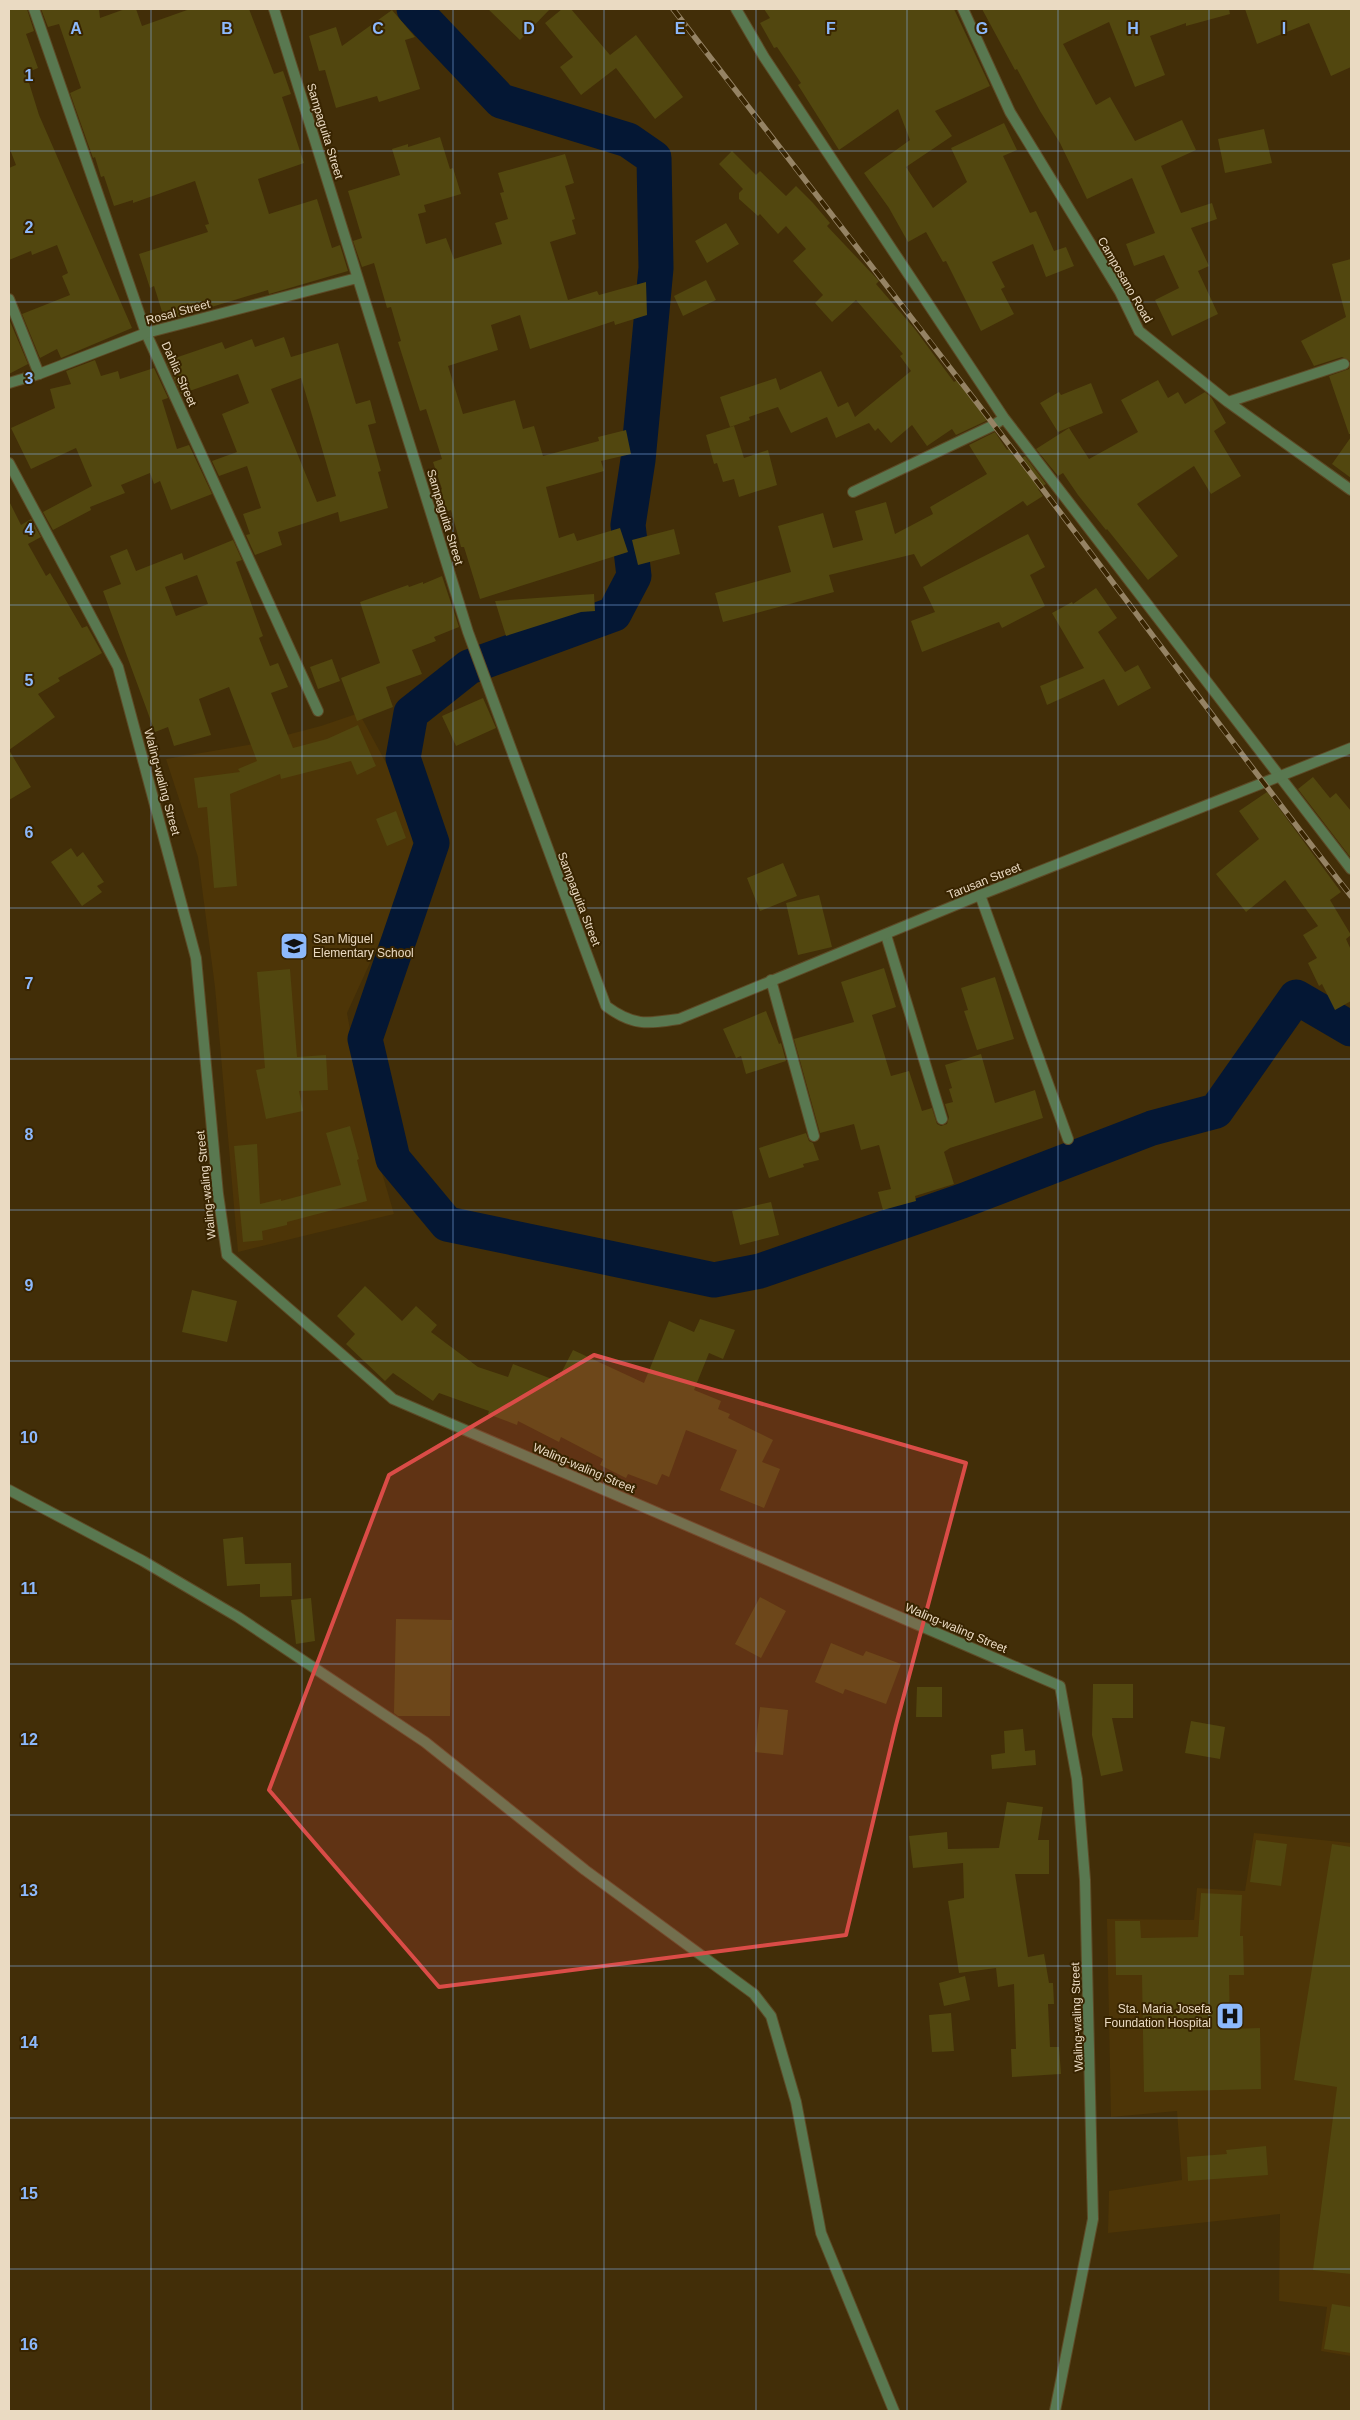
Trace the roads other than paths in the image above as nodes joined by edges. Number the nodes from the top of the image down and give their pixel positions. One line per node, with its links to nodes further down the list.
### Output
1 (34, 9): 7 (street, Dahlia Street)
2 (274, 9): 5 (street, Sampaguita Street)
3 (736, 9): 12 (street)
4 (963, 9): 11 (street, Camposano Road)
5 (357, 278): 7 (street, Rosal Street); 23 (street, Sampaguita Street)
6 (9, 299): 9 (street)
7 (146, 333): 9 (street, Rosal Street); 16 (street, Dahlia Street)
8 (1344, 364): 11 (street)
9 (39, 374): 10 (street, Rosal Street)
10 (9, 383)
11 (1228, 402): 14 (street, Camposano Road)
12 (1004, 418): 15 (street); 18 (street)
13 (9, 463): 29 (street, Waling-waling Street)
14 (1351, 490)
15 (853, 492)
16 (318, 711)
17 (1351, 748): 18 (street, Tarusan Street)
18 (1279, 778): 19 (street); 20 (street, Tarusan Street)
19 (1351, 869)
20 (980, 895): 21 (street, Tarusan Street); 26 (street)
21 (886, 935): 22 (street, Tarusan Street); 24 (street)
22 (771, 980): 23 (street, Tarusan Street); 25 (street)
23 (623, 1019)
24 (942, 1119)
25 (814, 1136)
26 (1068, 1139)
27 (9, 1490): 28 (street)
28 (894, 2411)
29 (1055, 2411)

